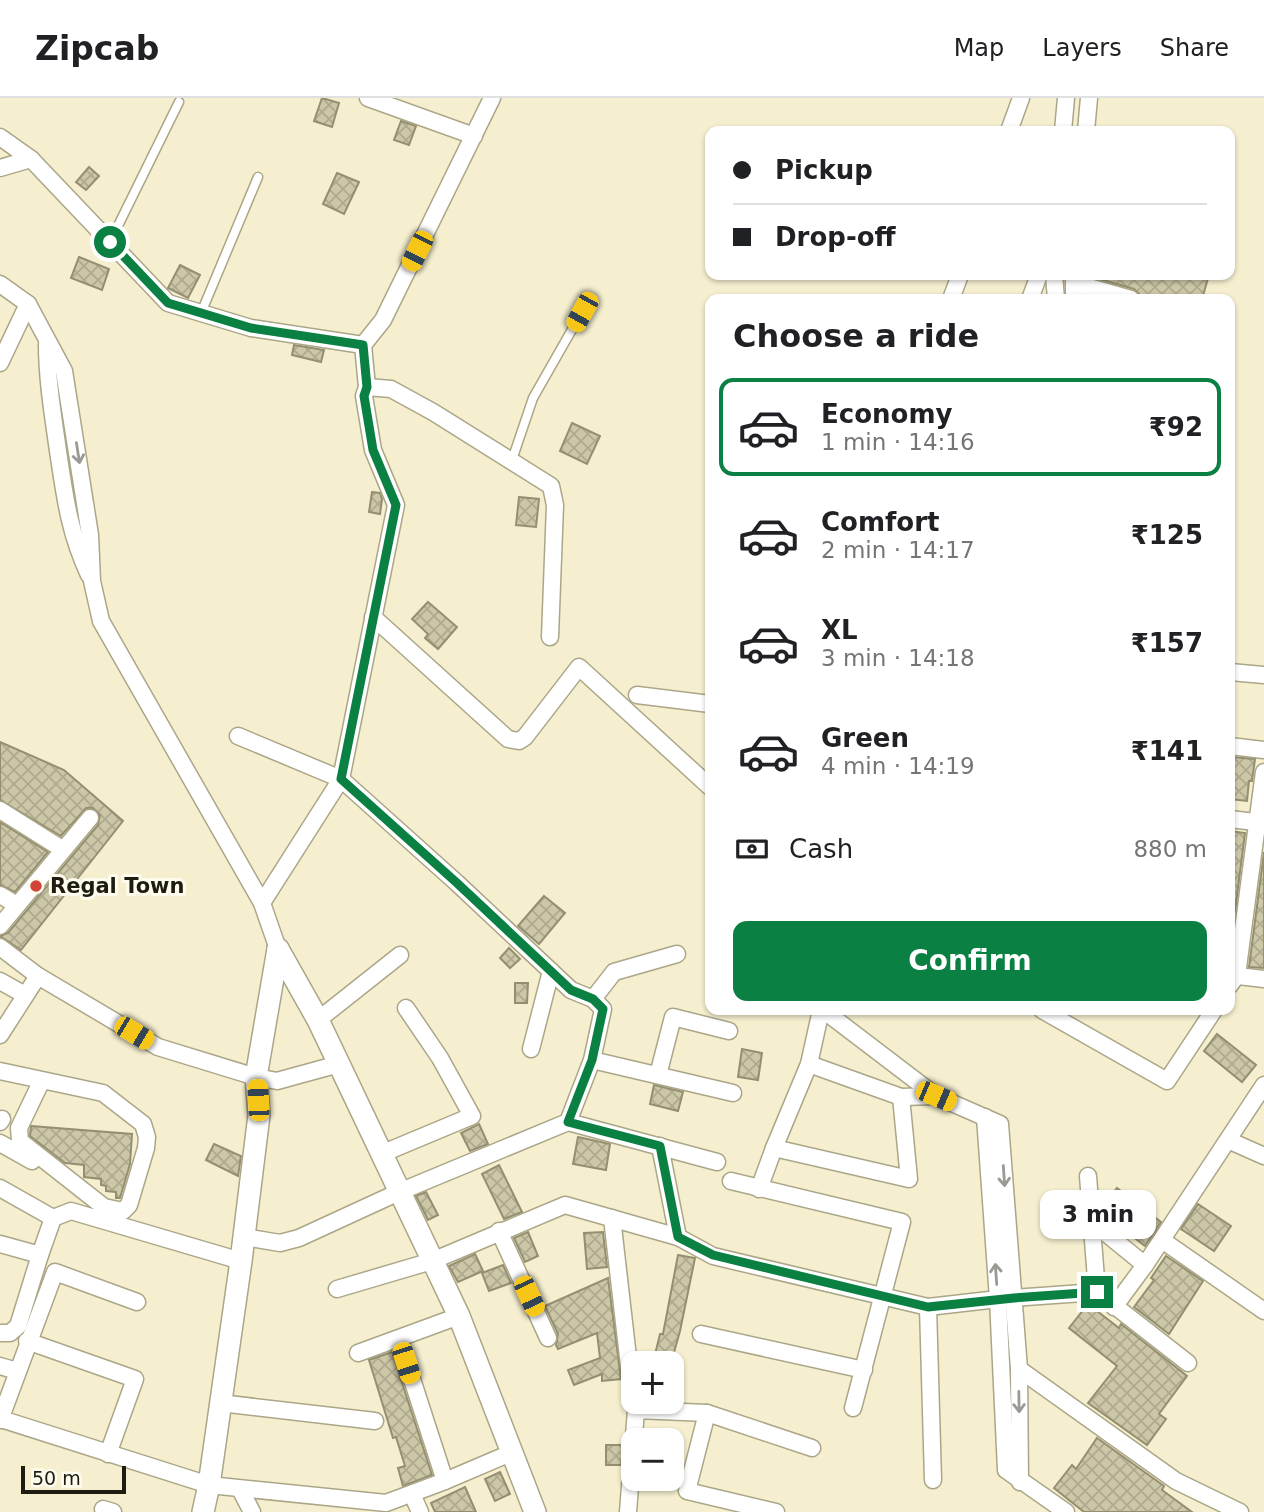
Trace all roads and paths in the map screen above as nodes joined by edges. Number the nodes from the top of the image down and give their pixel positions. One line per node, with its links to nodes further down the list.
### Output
1 (368, 98): 10 (street)
2 (492, 98): 10 (street)
3 (1021, 98): 7 (street)
4 (1066, 98): 8 (street)
5 (1089, 98): 9 (street)
6 (178, 102): 15 (lane)
7 (1011, 126)
8 (1063, 126)
9 (1086, 126)
10 (474, 136): 23 (street)
11 (0, 137): 12 (street)
12 (31, 159): 13 (street); 15 (street)
13 (0, 168)
14 (258, 177): 21 (lane)
15 (110, 242): 21 (street)
16 (0, 284): 19 (street)
17 (1074, 286): 18 (street)
18 (1109, 294)
19 (28, 304): 22 (street); 24 (street)
20 (582, 312): 28 (lane)
21 (201, 313): 23 (street)
22 (47, 342): 26 (street); 27 (street)
23 (363, 345): 25 (street)
24 (2, 353)
25 (367, 387): 28 (street); 30 (street)
26 (74, 427): 27 (street); 29 (street, one-way to 29)
27 (55, 430): 29 (street)
28 (512, 460): 31 (street)
29 (92, 581): 48 (street)
30 (373, 617): 40 (street); 41 (street)
31 (550, 637)
32 (1235, 673): 33 (street)
33 (1264, 676)
34 (637, 695): 35 (street)
35 (705, 703)
36 (238, 736): 40 (street)
37 (1235, 747): 38 (street)
38 (1264, 750)
39 (1264, 772): 45 (street)
40 (341, 779): 48 (street); 56 (street)
41 (705, 782)
42 (0, 810): 46 (street)
43 (90, 818): 46 (street)
44 (1235, 820): 45 (street)
45 (1261, 823): 55 (street)
46 (62, 849): 49 (street)
47 (0, 895): 49 (street)
48 (262, 903): 52 (street)
49 (17, 905): 50 (street)
50 (0, 926)
51 (0, 947): 57 (street)
52 (278, 949): 68 (street); 77 (street)
53 (677, 954): 62 (street)
54 (400, 955): 68 (street)
55 (1235, 962)
56 (551, 971): 62 (street); 71 (street)
57 (38, 976): 61 (street); 77 (street)
58 (1235, 978): 59 (street)
59 (1264, 979)
60 (0, 981): 61 (street)
61 (24, 995): 70 (street)
62 (593, 999): 72 (street)
63 (406, 1008): 88 (street)
64 (821, 1015): 74 (street)
65 (829, 1015): 81 (street)
66 (1051, 1015): 67 (street)
67 (1211, 1015)
68 (318, 1020): 73 (street)
69 (729, 1031): 76 (street)
70 (0, 1035)
71 (531, 1049)
72 (592, 1060): 76 (street); 83 (street)
73 (339, 1064): 77 (street); 88 (street)
74 (809, 1064): 82 (street); 87 (street)
75 (0, 1071): 78 (street)
76 (658, 1075): 80 (street)
77 (256, 1077): 101 (street)
78 (42, 1080): 78 (street)
79 (1264, 1085): 84 (street)
80 (733, 1093)
81 (936, 1096): 82 (street); 112 (street)
82 (901, 1097): 87 (street)
83 (568, 1122): 86 (street); 95 (street)
84 (1228, 1140): 89 (street); 103 (street)
85 (0, 1143): 96 (street)
86 (660, 1146): 90 (street); 102 (street)
87 (774, 1148): 93 (street)
88 (381, 1154): 95 (street)
89 (1264, 1156)
90 (717, 1162)
91 (1088, 1176): 99 (street)
92 (731, 1181): 93 (street)
93 (759, 1189): 111 (street)
94 (4, 1191): 97 (street)
95 (399, 1192): 101 (street); 107 (street)
96 (71, 1211): 97 (street); 106 (street)
97 (53, 1217): 105 (street)
98 (612, 1218): 100 (street); 102 (street); 123 (street)
99 (1091, 1221): 108 (street); 110 (street)
100 (499, 1231): 107 (street); 120 (street)
101 (244, 1237): 106 (street)
102 (678, 1237): 111 (street)
103 (1162, 1240): 108 (street); 116 (street)
104 (0, 1244): 105 (street)
105 (40, 1255): 118 (street)
106 (241, 1261): 130 (street)
107 (432, 1261): 109 (street); 117 (street)
108 (1145, 1265): 115 (street)
109 (337, 1289)
110 (1097, 1292): 112 (street); 115 (street)
111 (881, 1295): 114 (street); 128 (street)
112 (1006, 1298): 114 (street); 127 (street); 140 (street)
113 (137, 1302): 122 (street)
114 (928, 1307): 138 (street)
115 (1114, 1307): 125 (street)
116 (1264, 1311)
117 (459, 1316): 121 (street); 136 (street)
118 (0, 1333)
119 (701, 1334): 128 (street)
120 (548, 1338)
121 (398, 1339): 124 (street); 139 (street)
122 (27, 1341): 129 (street); 137 (street)
123 (627, 1351)
124 (358, 1353)
125 (1188, 1363)
126 (0, 1366): 129 (street)
127 (1019, 1369): 140 (street, one-way to 140); 152 (street)
128 (864, 1370): 131 (street)
129 (18, 1371): 133 (street)
130 (220, 1403): 134 (street); 141 (street)
131 (853, 1408)
132 (707, 1413): 135 (street); 149 (street); 150 (street)
133 (0, 1420): 137 (street)
134 (375, 1421)
135 (812, 1448)
136 (513, 1452): 139 (street); 148 (street)
137 (108, 1454): 141 (street)
138 (933, 1480)
139 (446, 1481): 143 (street)
140 (1020, 1482): 151 (street)
141 (209, 1485): 142 (street); 145 (street)
142 (240, 1489): 144 (street); 146 (street)
143 (412, 1494): 144 (street); 147 (street)
144 (374, 1507)
145 (203, 1512)
146 (252, 1512)
147 (420, 1512)
148 (535, 1512)
149 (628, 1512)
150 (776, 1512)
151 (1066, 1512)
152 (1240, 1512)

